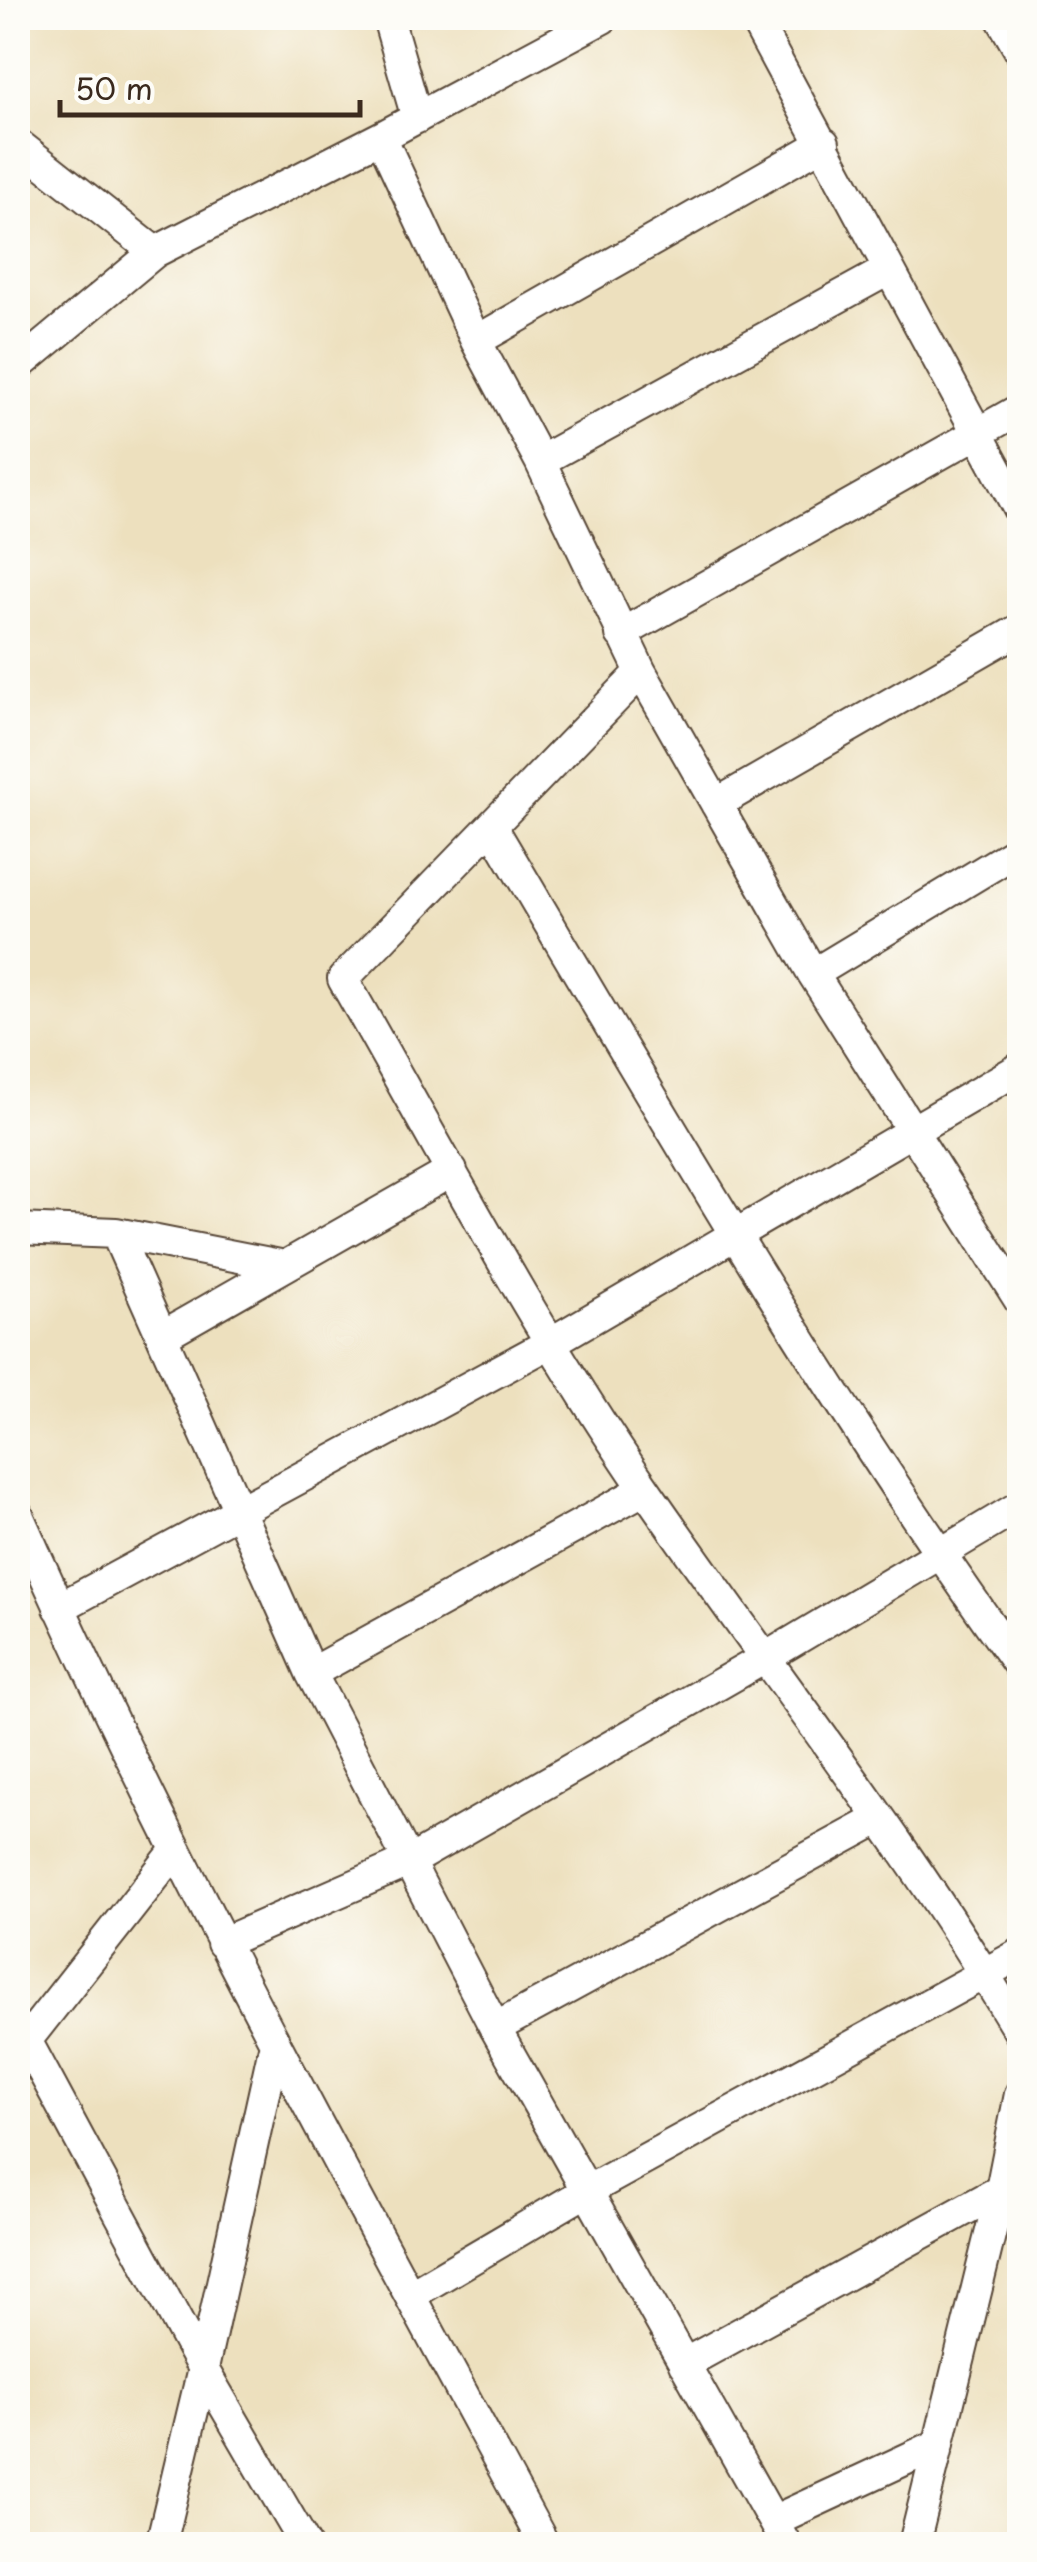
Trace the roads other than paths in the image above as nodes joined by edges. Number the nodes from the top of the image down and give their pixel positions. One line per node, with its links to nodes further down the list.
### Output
1 (388, 18): 4 (street)
2 (603, 18): 4 (street)
3 (754, 18): 6 (street)
4 (417, 118): 5 (street)
5 (382, 137): 8 (street); 10 (street)
6 (824, 143): 9 (street); 10 (street)
7 (18, 144): 8 (street)
8 (155, 252): 11 (street)
9 (888, 270): 13 (street); 14 (street)
10 (476, 341): 14 (street)
11 (18, 366)
12 (1020, 408): 13 (street)
13 (977, 434): 15 (street); 17 (street)
14 (540, 461): 17 (street)
15 (1020, 512)
16 (1020, 629): 19 (street)
17 (621, 634): 18 (street)
18 (641, 672): 19 (street); 20 (street)
19 (716, 804): 22 (street)
20 (492, 826): 25 (street); 28 (street)
21 (1020, 849): 22 (street)
22 (812, 974): 24 (street)
23 (1020, 1068): 24 (street)
24 (909, 1131): 28 (street); 30 (street)
25 (452, 1172): 29 (street); 32 (street)
26 (18, 1229): 27 (street)
27 (116, 1232): 29 (street); 31 (street)
28 (734, 1236): 32 (street); 37 (street)
29 (286, 1266): 31 (street)
30 (1017, 1292)
31 (164, 1335): 35 (street)
32 (552, 1342): 33 (street); 35 (street)
33 (645, 1489): 39 (street); 41 (street)
34 (1020, 1506): 37 (street)
35 (240, 1512): 38 (street); 41 (street)
36 (18, 1516): 38 (street)
37 (938, 1555): 39 (street); 40 (street)
38 (59, 1608): 43 (street)
39 (765, 1658): 42 (street); 44 (street)
40 (1020, 1667)
41 (311, 1673): 44 (street)
42 (878, 1819): 47 (street); 48 (street)
43 (176, 1850): 45 (street); 51 (street)
44 (410, 1862): 45 (street); 48 (street)
45 (222, 1942): 50 (street)
46 (1020, 1954): 47 (street)
47 (985, 1974): 49 (street); 54 (street)
48 (495, 2028): 54 (street)
49 (1020, 2033)
50 (275, 2043): 55 (street); 57 (street)
51 (22, 2045): 57 (street)
52 (1020, 2094): 53 (street)
53 (1001, 2190): 56 (street); 58 (street)
54 (587, 2191): 55 (street); 56 (street)
55 (410, 2295): 62 (street)
56 (684, 2364): 59 (street)
57 (203, 2369): 60 (street); 61 (street)
58 (940, 2444): 59 (street); 63 (street)
59 (779, 2533)
60 (161, 2544)
61 (305, 2544)
62 (544, 2544)
63 (914, 2544)

